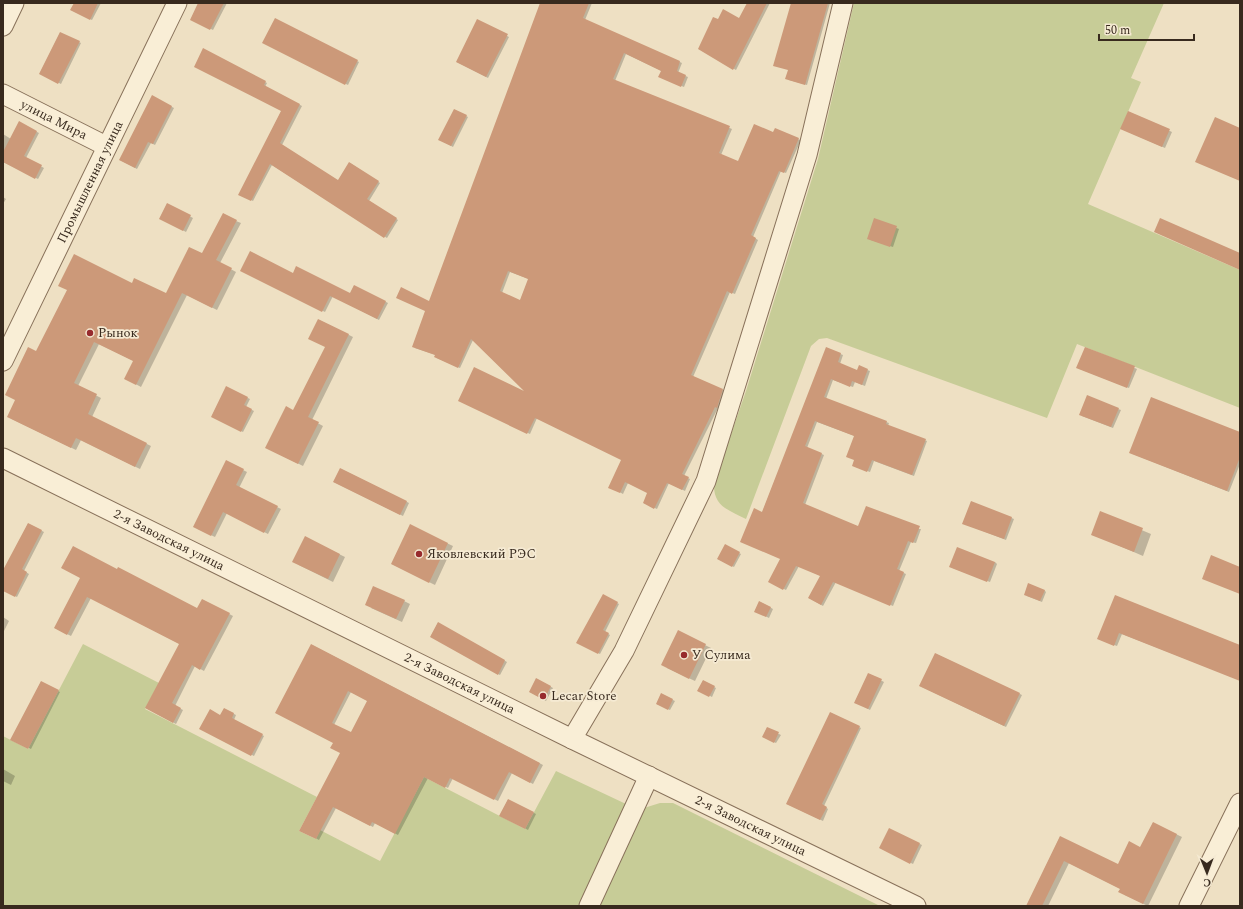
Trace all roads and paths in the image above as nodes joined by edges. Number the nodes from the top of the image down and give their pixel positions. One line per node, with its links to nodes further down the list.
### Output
1 (14, 3): 4 (street)
2 (177, 3): 7 (street, Промышленная улица)
3 (843, 3): 9 (street)
4 (3, 26)
5 (3, 94): 6 (street, улица Мира)
6 (104, 145)
7 (3, 361)
8 (3, 458): 9 (street, 2-я Заводская улица)
9 (572, 739): 10 (street, 2-я Заводская улица)
10 (648, 776): 12 (street); 13 (street, 2-я Заводская улица)
11 (1240, 803): 14 (street)
12 (589, 906)
13 (916, 906)
14 (1189, 906)

